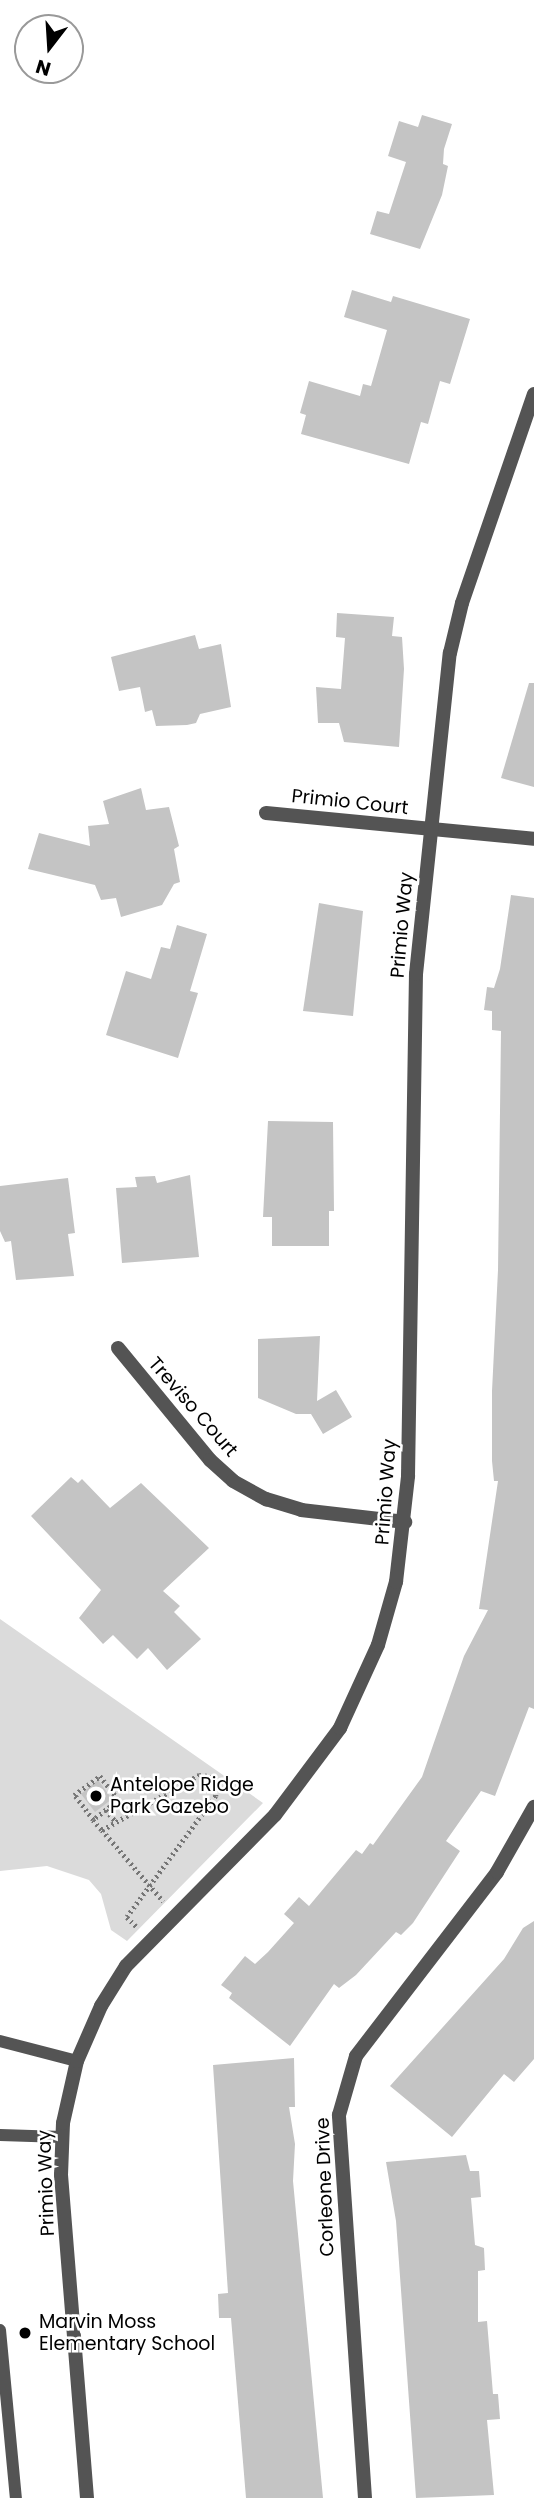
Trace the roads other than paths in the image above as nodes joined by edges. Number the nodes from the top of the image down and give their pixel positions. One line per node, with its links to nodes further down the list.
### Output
1 (534, 394): 3 (street, Primio Way)
2 (265, 813): 3 (street, Primio Court)
3 (431, 829): 4 (street, Primio Court); 6 (street, Primio Way)
4 (534, 839)
5 (118, 1348): 6 (street, Treviso Court)
6 (405, 1522): 9 (street, Primio Way)
7 (534, 1807): 15 (street, Corleone Drive)
8 (0, 2041): 9 (lane)
9 (77, 2061): 11 (street, Primio Way)
10 (0, 2135): 11 (lane)
11 (62, 2137): 14 (street, Primio Way)
12 (0, 2330): 13 (lane)
13 (16, 2498)
14 (87, 2498)
15 (365, 2498)

